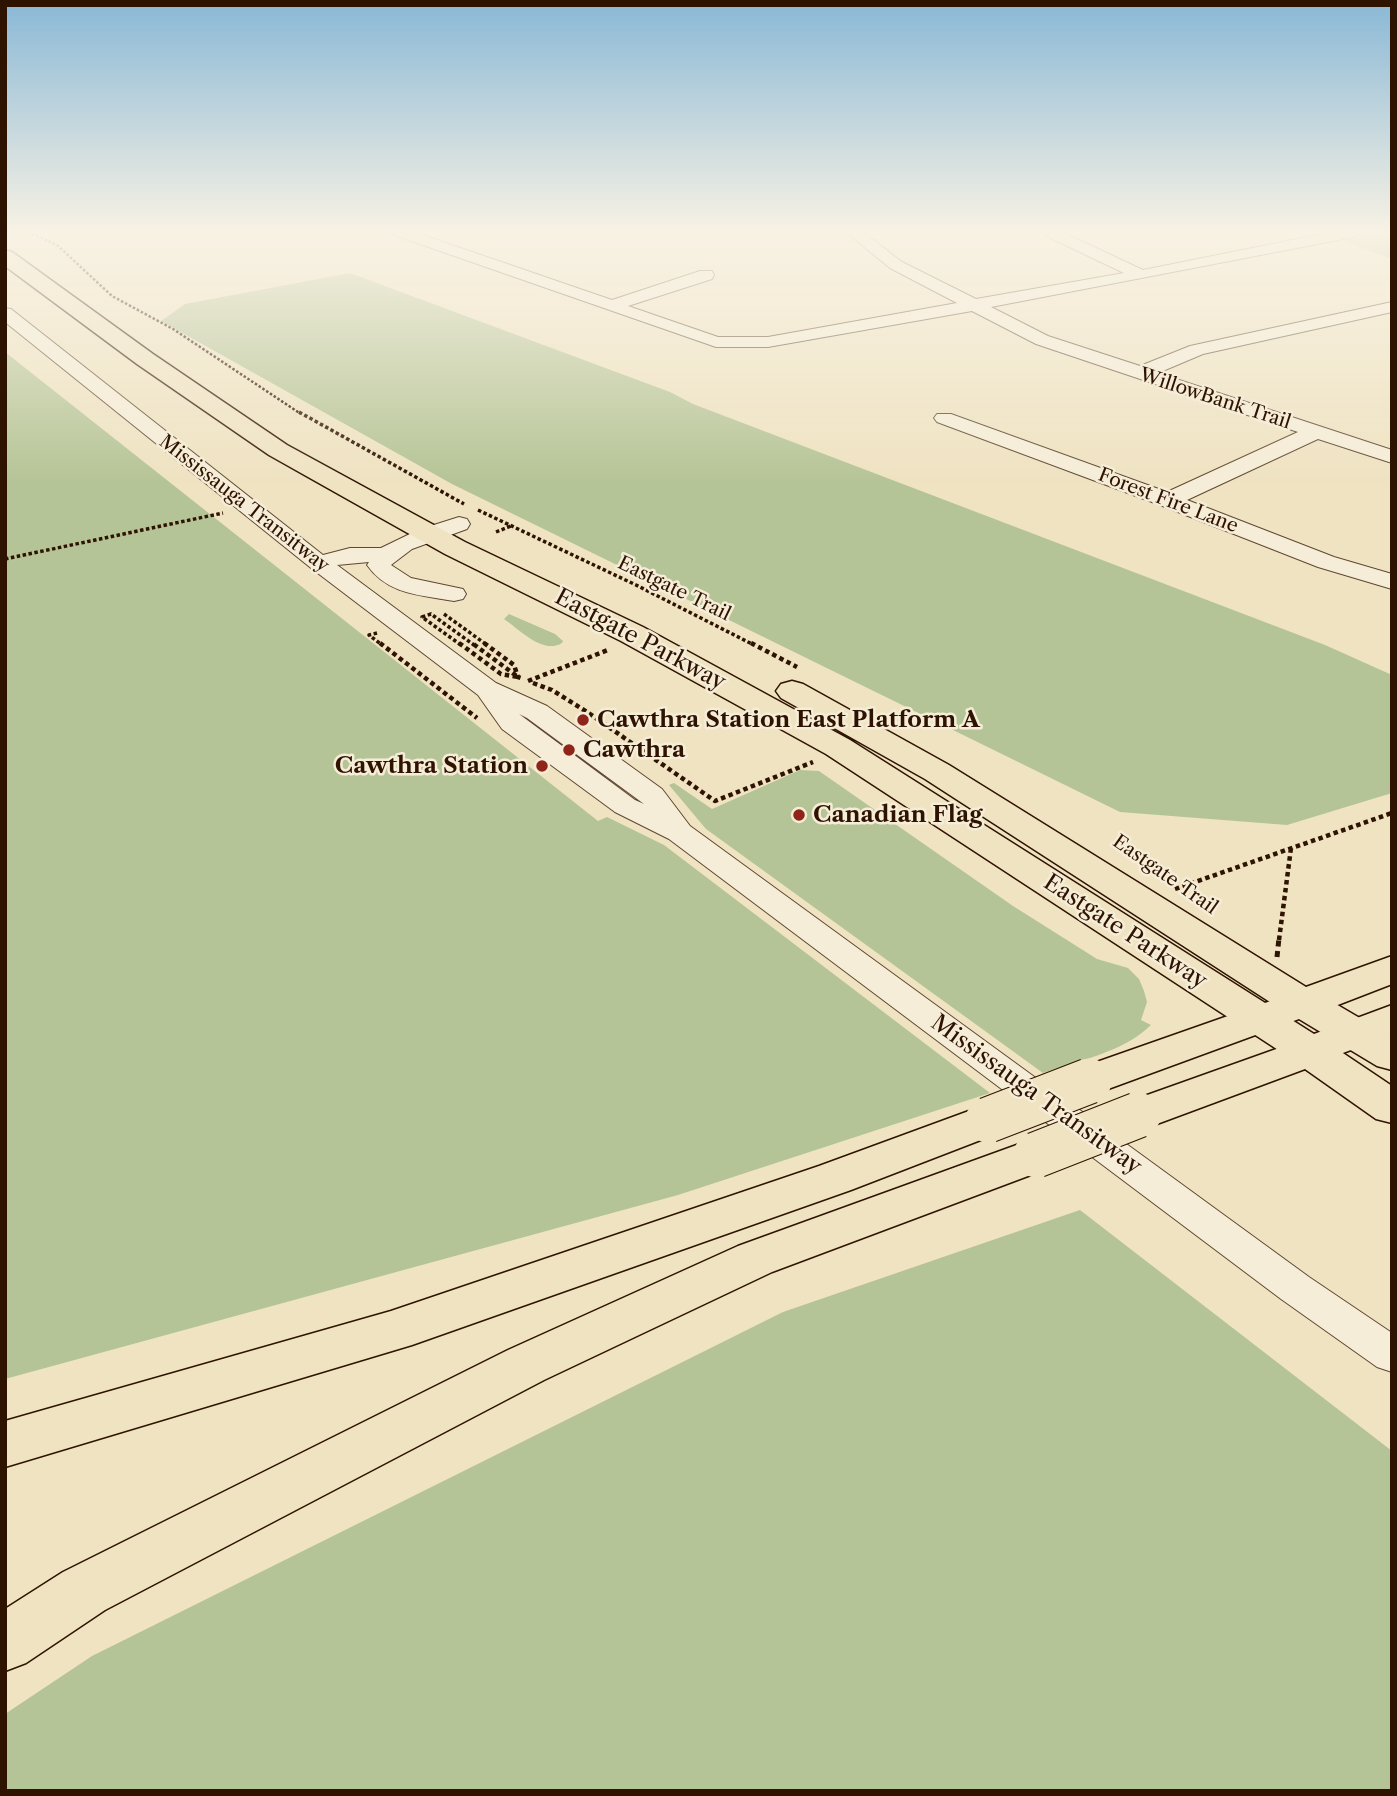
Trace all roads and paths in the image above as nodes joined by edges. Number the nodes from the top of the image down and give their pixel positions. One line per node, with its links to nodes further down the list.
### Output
1 (9, 316): 14 (street, Mississauga Transitway)
2 (87, 316): 16 (main road, Eastgate Parkway)
3 (119, 316): 16 (main road, Eastgate Parkway)
4 (148, 316): 15 (path, Eastgate Trail)
5 (639, 316): 6 (street)
6 (913, 316)
7 (994, 316): 9 (street, WillowBank Trail)
8 (1345, 316): 9 (street)
9 (1138, 374): 11 (street, WillowBank Trail)
10 (944, 418): 13 (street, Forest Fire Lane)
11 (1315, 432): 12 (street, WillowBank Trail); 13 (street)
12 (1392, 457)
13 (1168, 500): 21 (street, Forest Fire Lane)
14 (248, 507): 19 (path); 20 (street, Mississauga Transitway)
15 (510, 526): 17 (path); 24 (path, Eastgate Trail)
16 (445, 530): 18 (street); 34 (main road, Eastgate Parkway); 35 (main road, Eastgate Parkway)
17 (495, 532)
18 (385, 555): 20 (street); 22 (street)
19 (5, 559)
20 (319, 563): 40 (street, Mississauga Transitway)
21 (1392, 582)
22 (446, 602): 25 (path)
23 (608, 650): 25 (path)
24 (808, 673)
25 (528, 681): 28 (path)
26 (442, 692): 27 (path)
27 (480, 722)
28 (813, 762)
29 (1392, 813): 30 (path)
30 (1291, 848): 31 (path); 32 (path)
31 (1166, 892)
32 (1276, 964)
33 (1392, 969): 34 (main road)
34 (1302, 1003): 35 (main road); 36 (main road, Eastgate Parkway)
35 (1258, 1020): 37 (main road, Eastgate Parkway); 41 (main road, bridge)
36 (1374, 1027): 37 (main road); 38 (main road, Eastgate Parkway)
37 (1310, 1051): 39 (main road, Eastgate Parkway); 42 (main road, bridge)
38 (1392, 1056)
39 (1392, 1108)
40 (1392, 1355)
41 (5, 1444)
42 (5, 1643)

